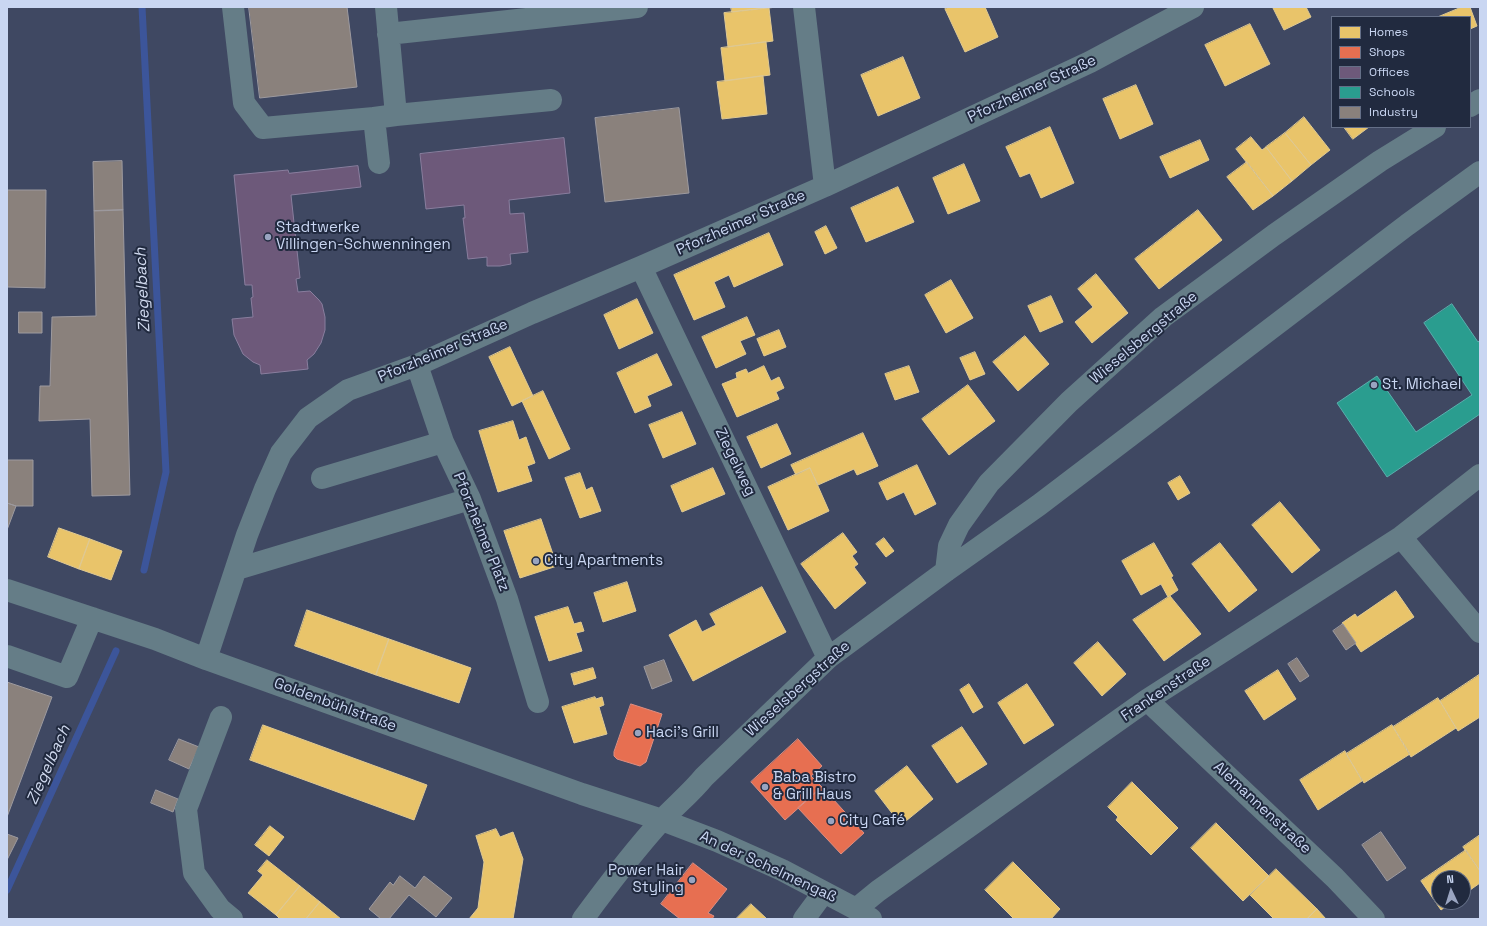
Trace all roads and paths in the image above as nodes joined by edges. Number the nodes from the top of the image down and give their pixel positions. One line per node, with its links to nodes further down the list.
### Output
1 (233, 7): 11 (street)
2 (386, 7): 6 (street)
3 (638, 7): 6 (street)
4 (804, 7): 15 (street, Pforzheimer Straße)
5 (1193, 7): 15 (street, Pforzheimer Straße)
6 (388, 34): 10 (street)
7 (551, 100): 10 (street)
8 (1480, 100): 9 (street)
9 (1471, 105)
10 (396, 115): 11 (street)
11 (374, 118): 13 (street)
12 (1433, 128): 24 (street, Wieselsbergstraße)
13 (379, 163)
14 (1480, 172): 24 (street, Wieselsbergstraße)
15 (825, 186): 16 (street, Pforzheimer Straße)
16 (641, 267): 17 (street, Pforzheimer Straße); 29 (street, Ziegelweg)
17 (417, 365): 18 (street, Pforzheimer Platz); 23 (street, Pforzheimer Straße)
18 (443, 442): 20 (street); 21 (street, Pforzheimer Platz)
19 (1480, 475): 22 (street, Frankenstraße)
20 (322, 478)
21 (470, 499): 23 (street); 32 (street, Pforzheimer Platz)
22 (1401, 536): 27 (street); 31 (street, Frankenstraße)
23 (237, 570): 30 (street, Pforzheimer Straße)
24 (946, 571): 29 (street, Wieselsbergstraße)
25 (7, 590): 26 (street, Goldenbühlstraße)
26 (92, 618): 28 (street); 30 (street, Goldenbühlstraße)
27 (1480, 632)
28 (7, 656)
29 (828, 658): 34 (street, Wieselsbergstraße)
30 (206, 659): 34 (street, Goldenbühlstraße)
31 (1147, 700): 36 (street, Frankenstraße); 40 (street, Alemannenstraße)
32 (538, 702)
33 (221, 717): 37 (street)
34 (662, 820): 35 (street, An der Schelmengaß); 38 (street, Wieselsbergstraße)
35 (824, 892): 36 (street, An der Schelmengaß); 39 (street)
36 (864, 914)
37 (232, 919)
38 (583, 919)
39 (804, 919)
40 (1374, 919)

